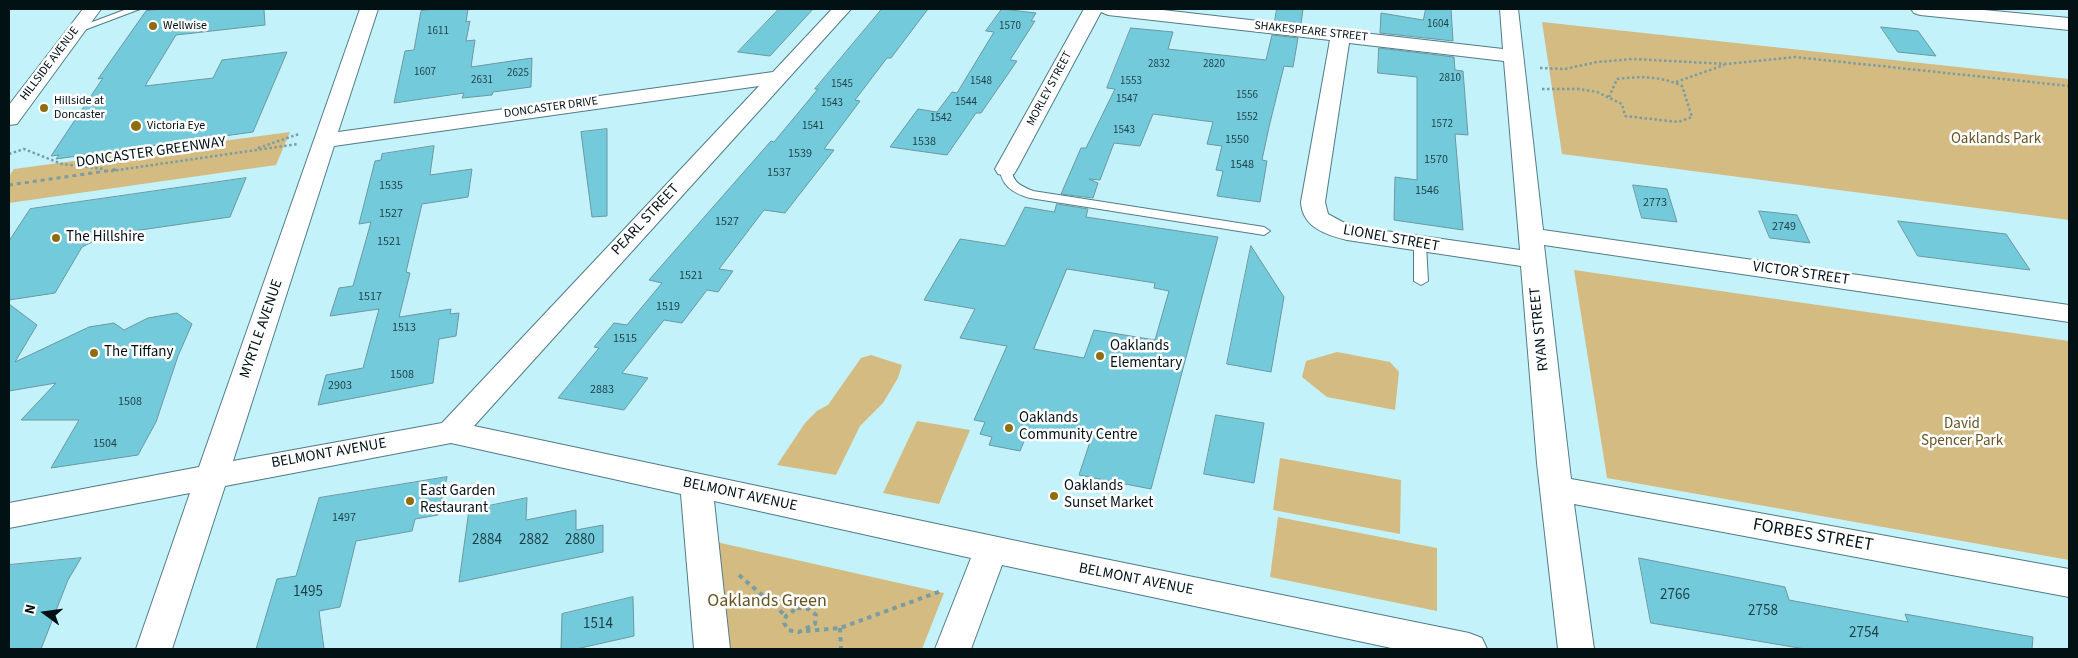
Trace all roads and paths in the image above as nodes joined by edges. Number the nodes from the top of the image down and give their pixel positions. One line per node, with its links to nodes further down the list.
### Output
1 (92, 9): 10 (street, HILLSIDE AVENUE)
2 (135, 9): 10 (lane)
3 (370, 9): 19 (street, MYRTLE AVENUE)
4 (842, 9): 14 (street, PEARL STREET)
5 (1093, 9): 23 (street, MORLEY STREET)
6 (1108, 9): 11 (street, SHAKESPEARE STREET)
7 (1509, 9): 13 (street, RYAN STREET)
8 (1920, 9): 9 (street)
9 (2069, 24)
10 (76, 30): 18 (street, HILLSIDE AVENUE)
11 (1341, 35): 13 (street, SHAKESPEARE STREET); 27 (street, LIONEL STREET)
12 (1727, 64): 13 (path); 15 (path); 16 (path)
13 (1515, 69): 17 (path); 28 (street, RYAN STREET)
14 (778, 76): 19 (street, DONCASTER DRIVE); 31 (street, PEARL STREET)
15 (1675, 82): 17 (path); 17 (path)
16 (2069, 86)
17 (1609, 97)
18 (9, 119)
19 (313, 137): 21 (path); 32 (street, MYRTLE AVENUE)
20 (297, 144): 21 (path, DONCASTER GREENWAY)
21 (248, 151): 24 (path, DONCASTER GREENWAY)
22 (9, 154): 24 (path)
23 (1006, 169): 26 (lane)
24 (109, 170): 25 (path, DONCASTER GREENWAY)
25 (9, 185)
26 (1264, 231)
27 (1420, 245): 28 (street, LIONEL STREET); 29 (lane)
28 (1533, 248): 30 (street, VICTOR STREET); 34 (street, RYAN STREET)
29 (1421, 280)
30 (2069, 313)
31 (451, 432): 32 (street, BELMONT AVENUE); 33 (street, BELMONT AVENUE)
32 (212, 476): 35 (street, BELMONT AVENUE); 41 (street, MYRTLE AVENUE)
33 (696, 486): 36 (street, BELMONT AVENUE); 42 (street)
34 (1557, 489): 37 (street, FORBES STREET); 46 (street, RYAN STREET)
35 (9, 515)
36 (991, 549): 44 (street); 45 (street, BELMONT AVENUE)
37 (2069, 583)
38 (947, 586): 39 (path)
39 (840, 628): 40 (path); 43 (path)
40 (806, 632): 40 (path)
41 (154, 649)
42 (712, 649)
43 (841, 649)
44 (952, 649)
45 (1469, 649)
46 (1576, 649)

